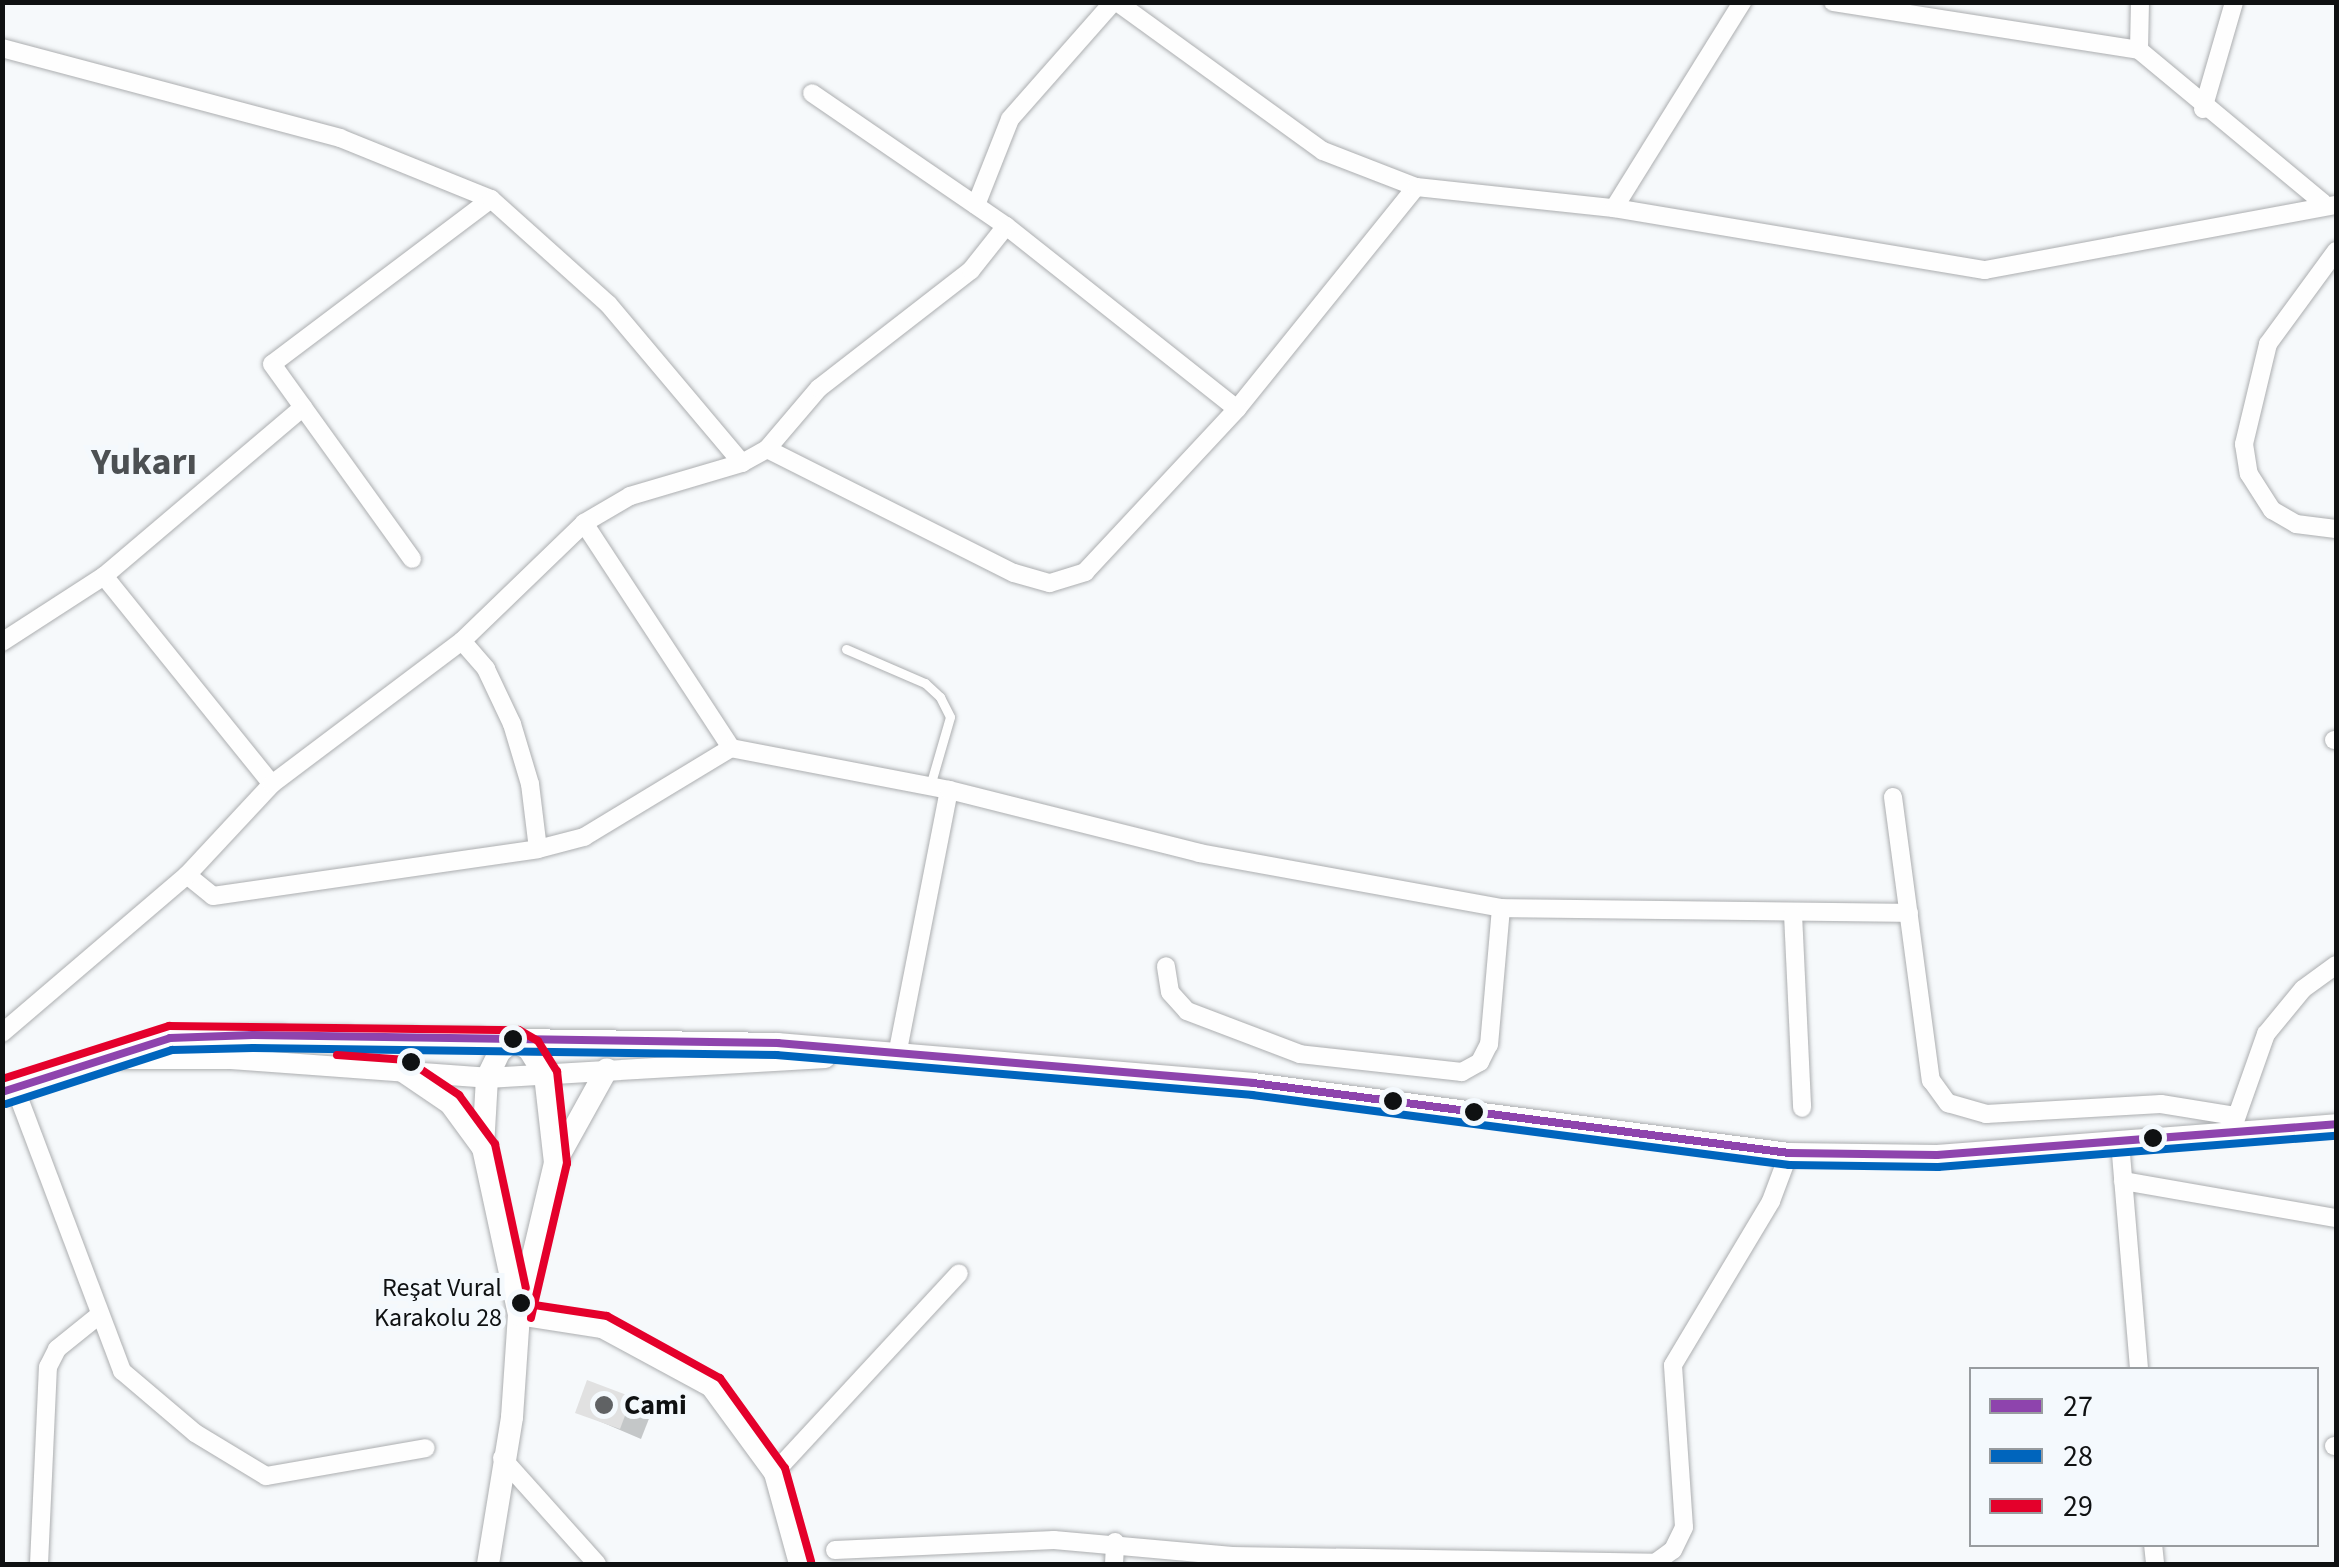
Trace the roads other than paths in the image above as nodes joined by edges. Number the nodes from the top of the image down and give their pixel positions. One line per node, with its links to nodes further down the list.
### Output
1 (1742, 2): 14 (street)
2 (1832, 2): 7 (street)
3 (2140, 2): 7 (street)
4 (2234, 2): 9 (street)
5 (1115, 3): 10 (street); 13 (street)
6 (2, 48): 11 (street)
7 (2139, 50): 9 (street)
8 (812, 93): 13 (street)
9 (2203, 110): 12 (street)
10 (1416, 187): 14 (street); 18 (street)
11 (492, 199): 17 (street); 20 (street)
12 (2330, 204): 14 (street)
13 (976, 205): 15 (street)
14 (1614, 208)
15 (1006, 226): 18 (street); 19 (street)
16 (2336, 251): 22 (street)
17 (303, 407): 23 (street); 24 (street)
18 (1237, 409): 19 (street)
19 (767, 449): 20 (street)
20 (742, 463): 21 (street)
21 (584, 523): 25 (street); 28 (street)
22 (2336, 529)
23 (412, 559)
24 (104, 576): 26 (street); 29 (street)
25 (462, 641): 29 (street); 32 (street)
26 (2, 642)
27 (846, 648): 30 (lane)
28 (731, 748): 30 (street); 32 (street)
29 (272, 784): 33 (street)
30 (940, 788): 34 (street); 41 (street)
31 (1894, 797): 35 (street)
32 (538, 849): 33 (street)
33 (186, 875): 39 (street)
34 (1500, 908): 36 (street); 37 (street)
35 (1909, 913): 36 (street); 49 (street)
36 (1793, 914): 48 (street)
37 (1166, 966)
38 (2336, 966): 49 (street)
39 (2, 1033)
40 (514, 1041): 41 (street); 42 (street); 45 (main road); 46 (main road)
41 (887, 1056): 43 (street); 53 (street)
42 (93, 1058): 44 (street); 47 (street)
43 (607, 1068): 45 (street); 54 (main road)
44 (404, 1072): 46 (street); 52 (main road)
45 (545, 1075): 46 (street); 54 (main road)
46 (487, 1078): 52 (main road)
47 (8, 1088): 59 (street)
48 (1802, 1108)
49 (2233, 1124): 50 (street); 51 (street)
50 (2336, 1124)
51 (2120, 1142): 53 (street); 55 (street)
52 (484, 1148): 58 (main road)
53 (1789, 1153): 64 (street)
54 (554, 1163): 58 (main road)
55 (2123, 1181): 56 (street); 60 (street)
56 (2336, 1218)
57 (960, 1273): 63 (street)
58 (519, 1315): 62 (main road); 63 (street)
59 (98, 1316): 61 (street); 66 (street)
60 (2138, 1367)
61 (426, 1448)
62 (502, 1458): 67 (main road); 68 (street)
63 (774, 1472): 69 (street)
64 (1115, 1542): 65 (street); 70 (street)
65 (836, 1550)
66 (39, 1564)
67 (488, 1564)
68 (597, 1564)
69 (799, 1564)
70 (1114, 1564)

